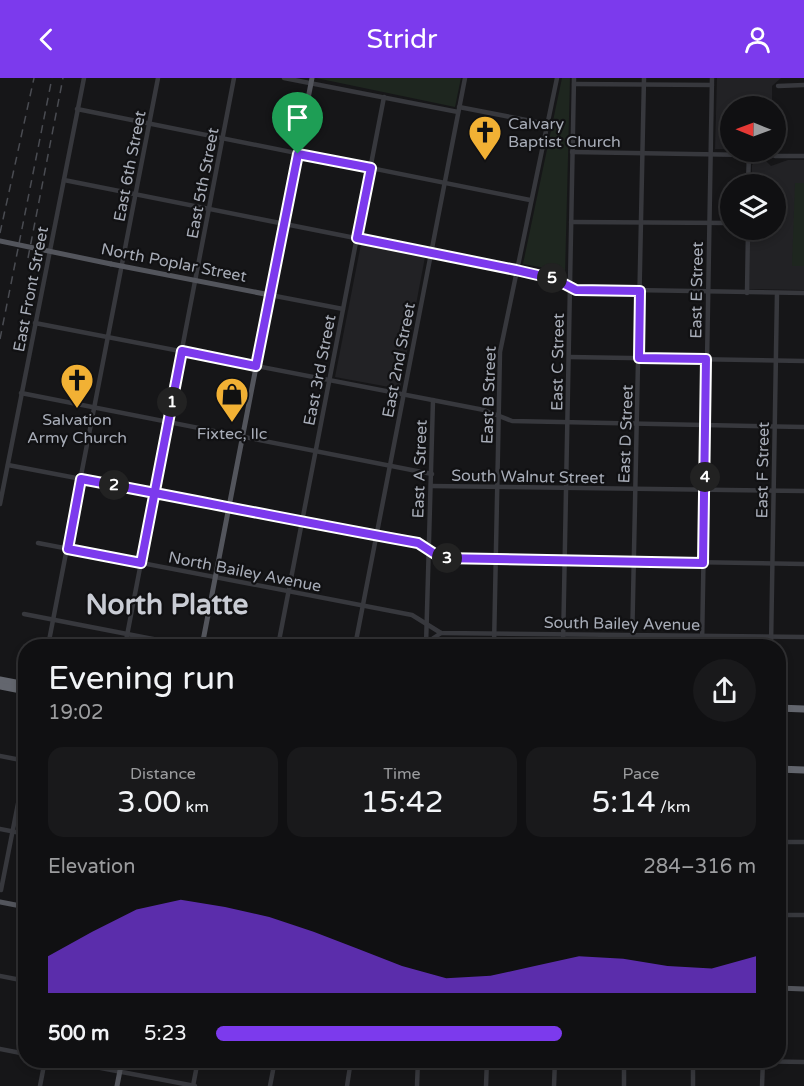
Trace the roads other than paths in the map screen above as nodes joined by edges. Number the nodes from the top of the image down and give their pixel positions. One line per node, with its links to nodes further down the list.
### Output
1 (84, 78): 16 (street, East Front Street)
2 (158, 78): 19 (street, East 6th Street)
3 (234, 78): 20 (street, East 5th Street)
4 (284, 78): 9 (street)
5 (465, 78): 17 (street, East 2nd Street)
6 (557, 78): 18 (street, East B Street)
7 (644, 78): 11 (street, East D Street)
8 (712, 78): 12 (street, East E Street)
9 (312, 81): 15 (street); 23 (main road)
10 (574, 81): 11 (street); 21 (street, East C Street)
11 (644, 85): 12 (street); 22 (street, East D Street)
12 (712, 85): 24 (street, East E Street)
13 (778, 86): 14 (street)
14 (804, 86)
15 (384, 97): 17 (street); 27 (street, East 3rd Street)
16 (78, 109): 19 (street); 29 (street, East Front Street)
17 (459, 109): 18 (street); 30 (street, East 2nd Street)
18 (547, 124): 32 (street, East B Street)
19 (149, 125): 20 (street); 31 (street, East 6th Street)
20 (222, 139): 23 (street); 33 (street, East 5th Street)
21 (572, 152): 22 (street); 34 (street, East C Street)
22 (642, 153): 24 (street); 35 (street, East D Street)
23 (298, 154): 27 (street); 38 (main road)
24 (710, 154): 28 (street); 36 (street, East E Street)
25 (786, 156): 26 (street)
26 (804, 156)
27 (371, 168): 30 (street); 39 (street, East 3rd Street)
28 (748, 174)
29 (64, 180): 31 (street); 54 (street, East Front Street)
30 (446, 183): 32 (street); 42 (street, East 2nd Street)
31 (135, 195): 33 (street); 43 (street, East 6th Street)
32 (530, 200): 44 (street, East B Street)
33 (209, 210): 38 (street); 45 (street, East 5th Street)
34 (571, 222): 35 (street); 46 (street, East C Street)
35 (640, 222): 36 (street); 47 (street, East D Street)
36 (709, 223): 37 (street); 48 (street, East E Street)
37 (720, 223)
38 (284, 224): 39 (street); 52 (main road)
39 (357, 238): 42 (street); 53 (street, East 3rd Street)
40 (748, 240): 49 (street)
41 (0, 241): 43 (main road, North Poplar Street, bridge)
42 (431, 253): 44 (street); 65 (street, East 2nd Street)
43 (122, 266): 45 (main road, North Poplar Street); 55 (street, East 6th Street)
44 (516, 270): 46 (street); 68 (street, East B Street)
45 (195, 281): 52 (main road, North Poplar Street); 56 (street, East 5th Street)
46 (570, 288): 47 (street); 57 (street, East C Street)
47 (640, 291): 48 (street); 58 (street, East D Street)
48 (707, 292): 49 (street); 59 (street, East E Street)
49 (747, 293): 50 (street)
50 (777, 293): 51 (street); 60 (street, East F Street)
51 (804, 293)
52 (270, 295): 53 (street, North Poplar Street); 62 (main road)
53 (343, 309): 63 (street, East 3rd Street)
54 (35, 323): 55 (street); 64 (street, East Front Street)
55 (108, 336): 56 (street); 67 (street, East 6th Street)
56 (182, 351): 62 (street); 69 (street, East 5th Street)
57 (569, 357): 58 (street); 70 (street, East C Street)
58 (639, 358): 59 (street); 71 (street, East D Street)
59 (706, 359): 60 (street); 72 (street, East E Street)
60 (776, 360): 61 (street); 73 (street, East F Street)
61 (804, 361)
62 (256, 366): 63 (street); 75 (main road)
63 (330, 380): 65 (street); 76 (street, East 3rd Street)
64 (21, 393): 67 (street); 77 (street, East Front Street)
65 (403, 394): 66 (street); 78 (street, East 2nd Street)
66 (433, 400): 68 (street); 79 (street, East A Street)
67 (95, 408): 69 (street); 80 (street, East 6th Street)
68 (499, 416): 70 (street); 82 (street, East B Street)
69 (168, 422): 75 (street); 88 (street, East 5th Street)
70 (567, 422): 71 (street); 83 (street, East C Street)
71 (637, 424): 72 (street); 84 (street, East D Street)
72 (705, 425): 73 (street); 85 (street, East E Street)
73 (775, 427): 74 (street); 86 (street, East F Street)
74 (804, 427)
75 (242, 436): 76 (street); 90 (main road)
76 (316, 451): 78 (street); 91 (street, East 3rd Street)
77 (8, 465): 80 (street); 89 (street, East Front Street)
78 (390, 465): 79 (street); 92 (street, East 2nd Street)
79 (432, 474): 81 (street, East A Street)
80 (81, 479): 88 (street); 94 (street, East 6th Street)
81 (431, 486): 82 (street, South Walnut Street); 95 (street, East A Street)
82 (498, 487): 83 (street, South Walnut Street); 96 (street, East B Street)
83 (566, 488): 84 (street, South Walnut Street); 97 (street, East C Street)
84 (636, 489): 85 (street, South Walnut Street); 98 (street, East D Street)
85 (704, 490): 86 (street, South Walnut Street); 100 (street, East E Street)
86 (774, 491): 87 (street, South Walnut Street); 101 (street, East F Street)
87 (804, 491)
88 (154, 493): 90 (street); 99 (street, East 5th Street)
89 (0, 504)
90 (229, 506): 91 (street); 103 (main road)
91 (302, 521): 92 (street); 104 (street, East 3rd Street)
92 (376, 535): 95 (street); 105 (street, East 2nd Street)
93 (38, 543): 94 (street, North Bailey Avenue)
94 (68, 549): 99 (street, North Bailey Avenue); 109 (street, East 6th Street)
95 (428, 550): 96 (street); 107 (street, East A Street)
96 (496, 559): 97 (street); 113 (street, East B Street)
97 (565, 561): 98 (street); 114 (street, East C Street)
98 (634, 562): 100 (street); 115 (street, East D Street)
99 (141, 563): 103 (street, North Bailey Avenue); 112 (street, East 5th Street)
100 (703, 563): 101 (street); 116 (street, East E Street)
101 (772, 564): 102 (street); 117 (street, East F Street)
102 (804, 564)
103 (215, 578): 104 (street, North Bailey Avenue); 122 (main road)
104 (289, 592): 105 (street, North Bailey Avenue); 123 (street, East 3rd Street)
105 (363, 606): 108 (street, North Bailey Avenue); 124 (street, East 2nd Street)
106 (24, 614): 109 (street)
107 (426, 614): 108 (street, North Bailey Avenue); 110 (street, East A Street)
108 (412, 615): 110 (street, North Bailey Avenue)
109 (53, 619): 112 (street); 119 (street, East 6th Street)
110 (427, 626): 111 (street, South Bailey Avenue); 125 (street, East A Street)
111 (441, 633): 113 (street, South Bailey Avenue); 126 (street)
112 (128, 634): 120 (street, East 5th Street); 121 (street)
113 (494, 634): 114 (street, South Bailey Avenue); 127 (street, East B Street)
114 (563, 634): 115 (street, South Bailey Avenue); 128 (street, East C Street)
115 (633, 634): 116 (street, South Bailey Avenue); 129 (street, East D Street)
116 (702, 636): 117 (street, South Bailey Avenue)
117 (771, 637): 118 (street, South Bailey Avenue)
118 (804, 637)
119 (49, 639)
120 (127, 639)
121 (153, 639)
122 (203, 639)
123 (279, 639)
124 (356, 639)
125 (426, 639)
126 (434, 639)
127 (494, 639)
128 (563, 639)
129 (633, 639)
130 (0, 680): 131 (highway)
131 (18, 683)
132 (0, 686): 133 (highway)
133 (18, 689)
134 (786, 708): 135 (highway)
135 (804, 708)
136 (0, 756): 137 (street)
137 (18, 760)
138 (786, 769): 139 (highway)
139 (804, 770)
140 (18, 802): 142 (street)
141 (0, 829): 142 (street)
142 (12, 832): 143 (street); 146 (street)
143 (18, 833)
144 (786, 842): 145 (street)
145 (804, 842)
146 (1, 890)
147 (0, 902): 148 (main road)
148 (18, 905)
149 (786, 915): 150 (street)
150 (804, 915)
151 (0, 976): 152 (street)
152 (18, 979)
153 (786, 988): 154 (main road)
154 (804, 988)
155 (0, 1049): 156 (street)
156 (18, 1052)
157 (786, 1062): 158 (street)
158 (804, 1062)
159 (43, 1068): 172 (street)
160 (100, 1068): 171 (street)
161 (121, 1068): 171 (main road)
162 (197, 1068): 174 (street)
163 (273, 1068): 175 (street)
164 (349, 1068): 176 (street)
165 (418, 1068): 177 (street)
166 (487, 1068): 178 (street)
167 (555, 1068): 179 (street)
168 (624, 1068): 180 (street)
169 (693, 1068): 181 (street)
170 (763, 1068): 182 (street)
171 (120, 1072): 173 (main road); 174 (street)
172 (40, 1086)
173 (117, 1086)
174 (194, 1086)
175 (270, 1086)
176 (346, 1086)
177 (417, 1086)
178 (486, 1086)
179 (554, 1086)
180 (624, 1086)
181 (693, 1086)
182 (762, 1086)

